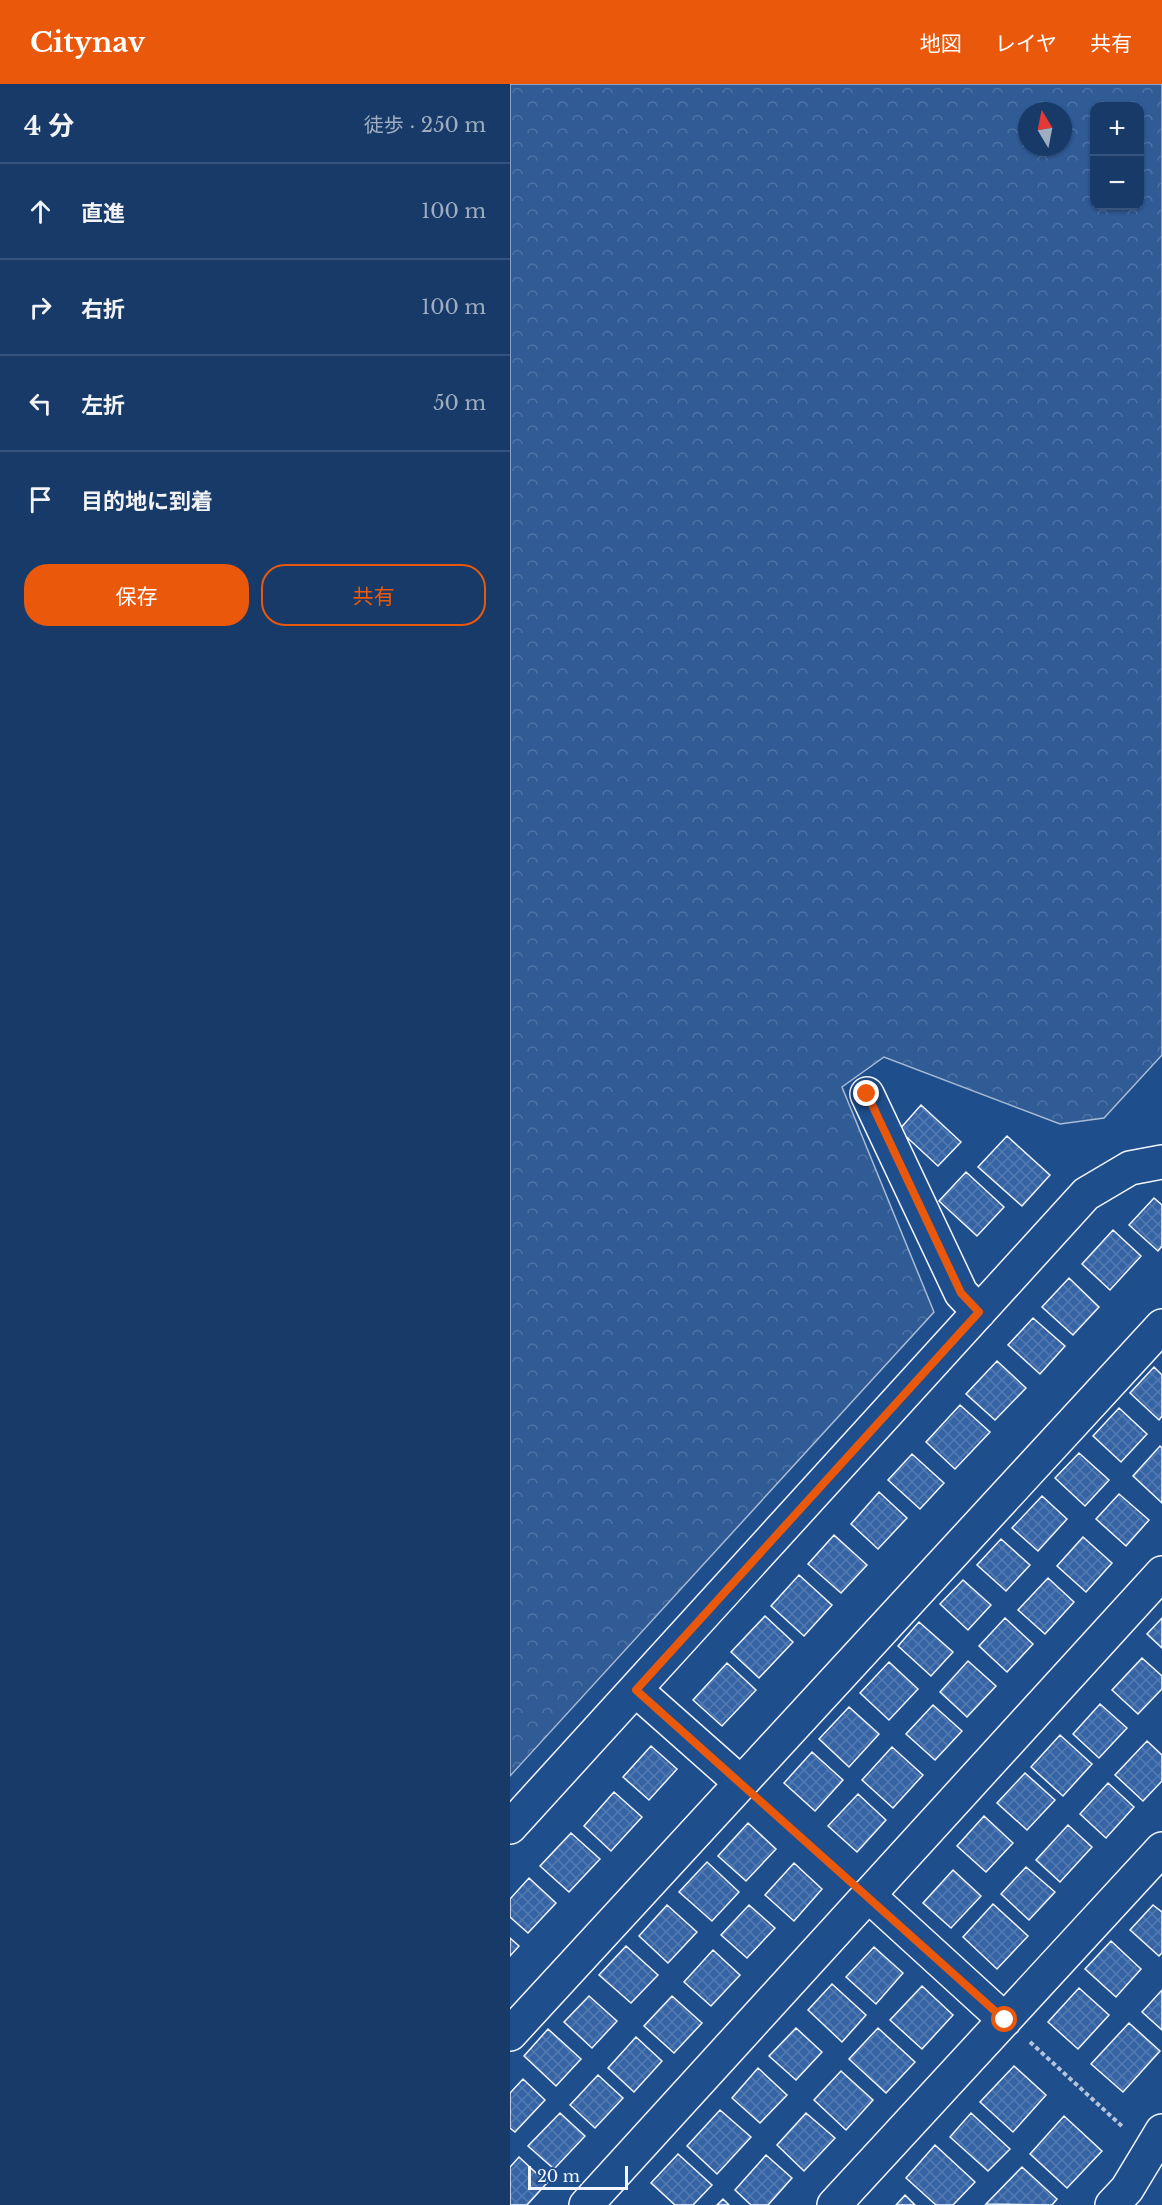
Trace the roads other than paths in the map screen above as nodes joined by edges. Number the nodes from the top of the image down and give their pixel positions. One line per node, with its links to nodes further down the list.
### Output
1 (867, 1094): 3 (street)
2 (1162, 1162): 3 (street)
3 (979, 1312): 6 (street)
4 (1162, 1326): 7 (street)
5 (1162, 1573): 10 (street)
6 (636, 1690): 7 (street); 8 (street)
7 (741, 1784): 12 (street)
8 (510, 1827)
9 (1162, 1849): 11 (street)
10 (868, 1895): 11 (street); 14 (street)
11 (1005, 2020): 15 (street)
12 (510, 2034)
13 (1158, 2148): 16 (street)
14 (586, 2205)
15 (834, 2205)
16 (1112, 2205)

